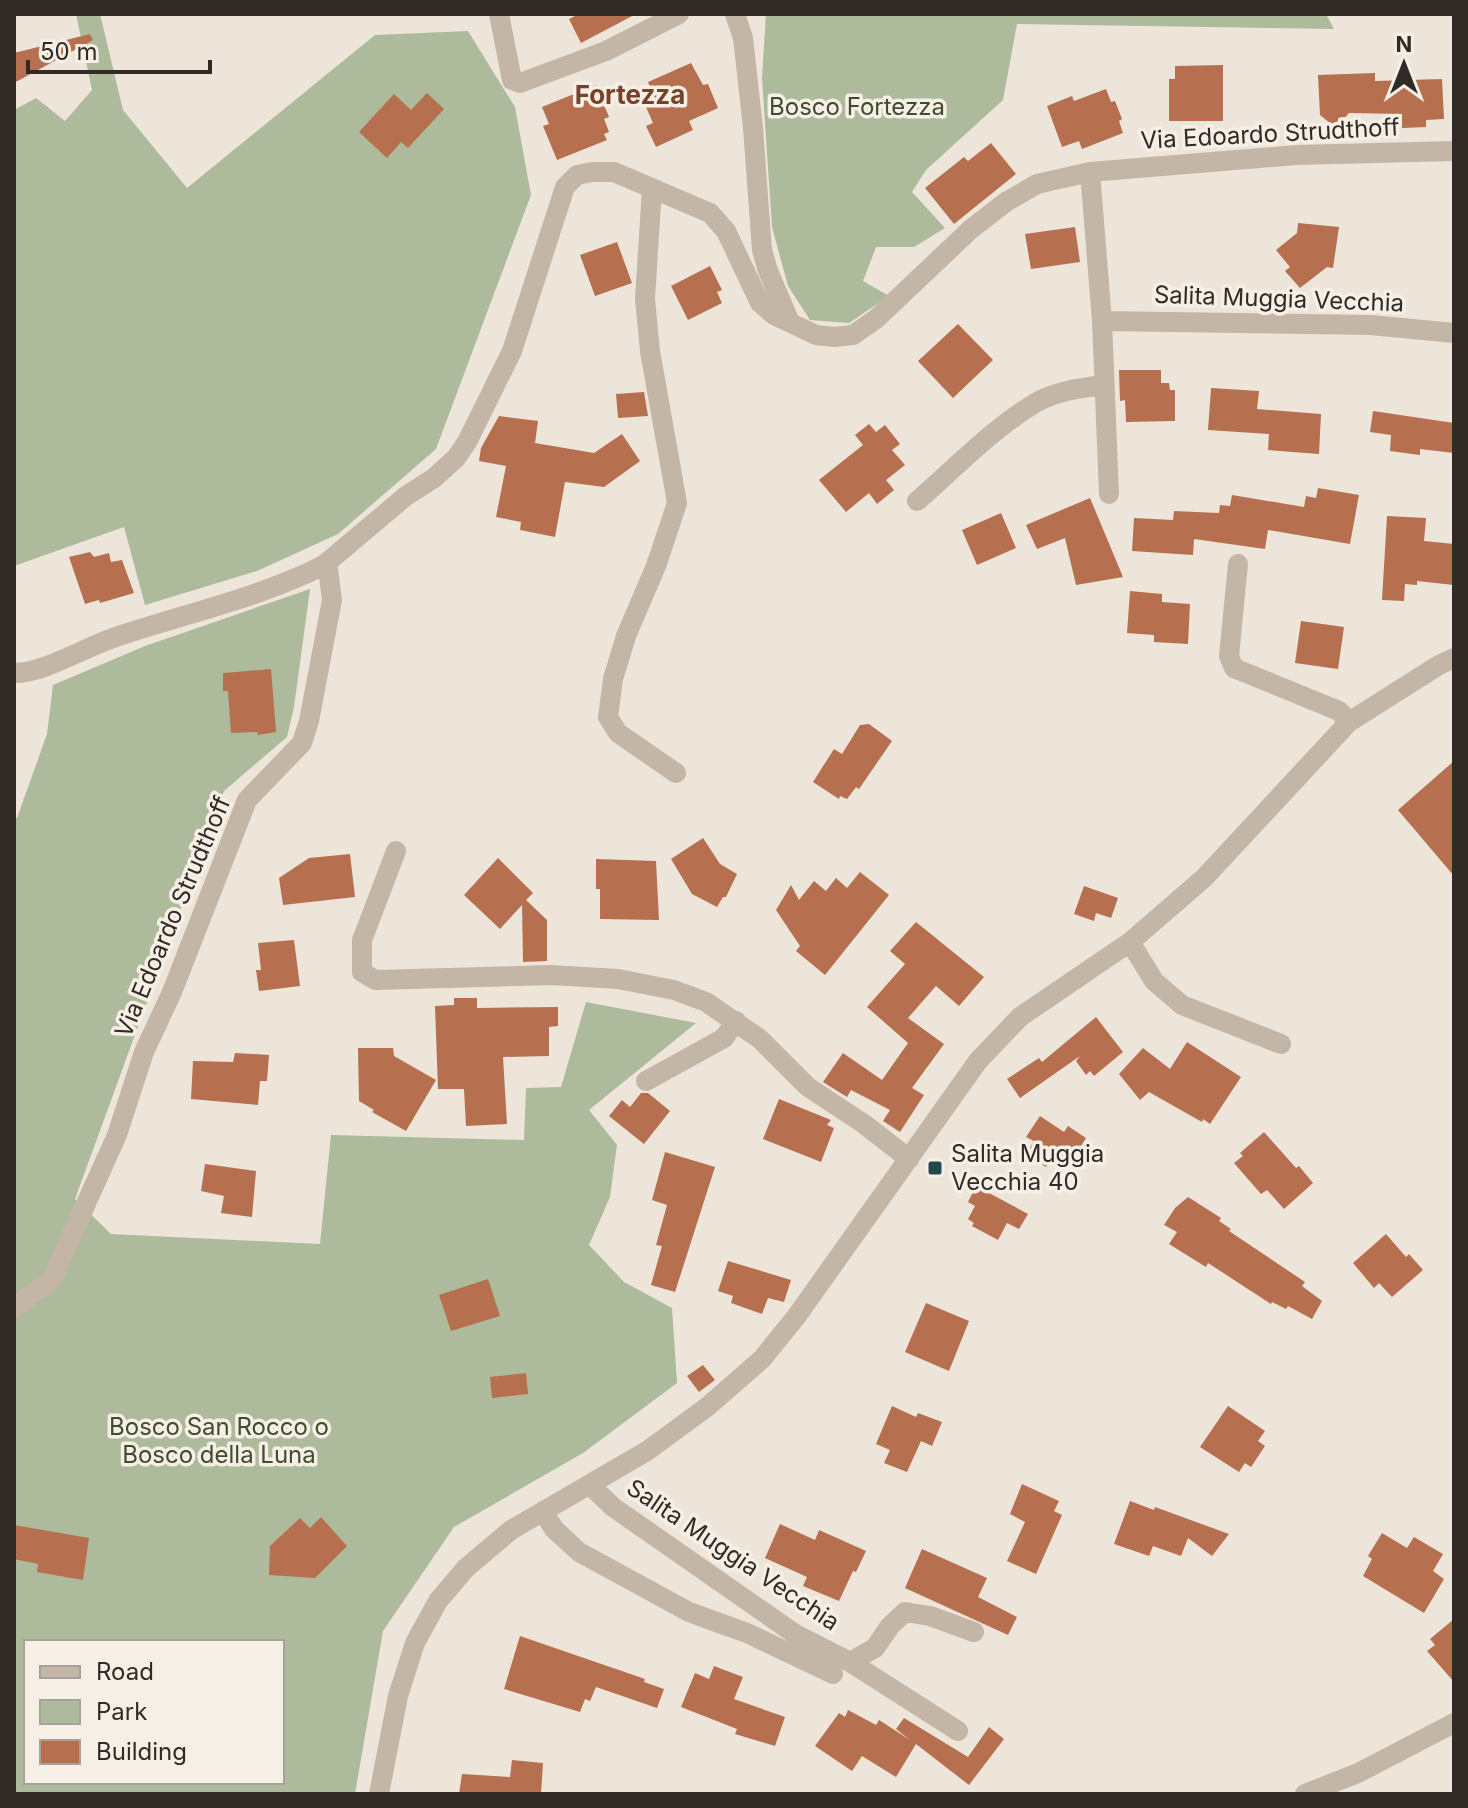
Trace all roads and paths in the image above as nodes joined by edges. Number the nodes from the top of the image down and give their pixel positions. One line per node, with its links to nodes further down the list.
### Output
1 (499, 14): 2 (street)
2 (679, 14)
3 (735, 14): 7 (street)
4 (1454, 151): 5 (street, Via Edoardo Strudthoff)
5 (1090, 172): 7 (street, Via Edoardo Strudthoff); 8 (street)
6 (652, 188): 7 (street, Via Edoardo Strudthoff); 14 (street, Via Edoardo Strudthoff); 18 (street)
7 (789, 320)
8 (1102, 321): 9 (street, Salita Muggia Vecchia); 10 (street)
9 (1454, 333)
10 (1103, 385): 11 (street); 12 (street)
11 (1109, 494)
12 (917, 501)
13 (1238, 564): 17 (street)
14 (324, 565): 16 (street); 25 (street, Via Edoardo Strudthoff)
15 (1454, 658): 17 (street, Salita Muggia Vecchia)
16 (14, 673)
17 (1349, 722): 20 (street, Salita Muggia Vecchia)
18 (676, 773)
19 (396, 851): 21 (street)
20 (1130, 942): 22 (street); 24 (street, Salita Muggia Vecchia)
21 (736, 1021): 23 (street); 24 (street)
22 (1281, 1044)
23 (646, 1081)
24 (909, 1159): 26 (street, Salita Muggia Vecchia)
25 (14, 1307)
26 (590, 1485): 27 (street, Salita Muggia Vecchia); 29 (street, Salita Muggia Vecchia)
27 (543, 1511): 30 (street, Salita Muggia Vecchia); 33 (street, Salita Muggia Vecchia)
28 (974, 1632): 29 (street, Salita Muggia Vecchia)
29 (850, 1662): 32 (street, Salita Muggia Vecchia)
30 (833, 1674)
31 (1454, 1723): 34 (street)
32 (958, 1731)
33 (379, 1794)
34 (1305, 1794)

